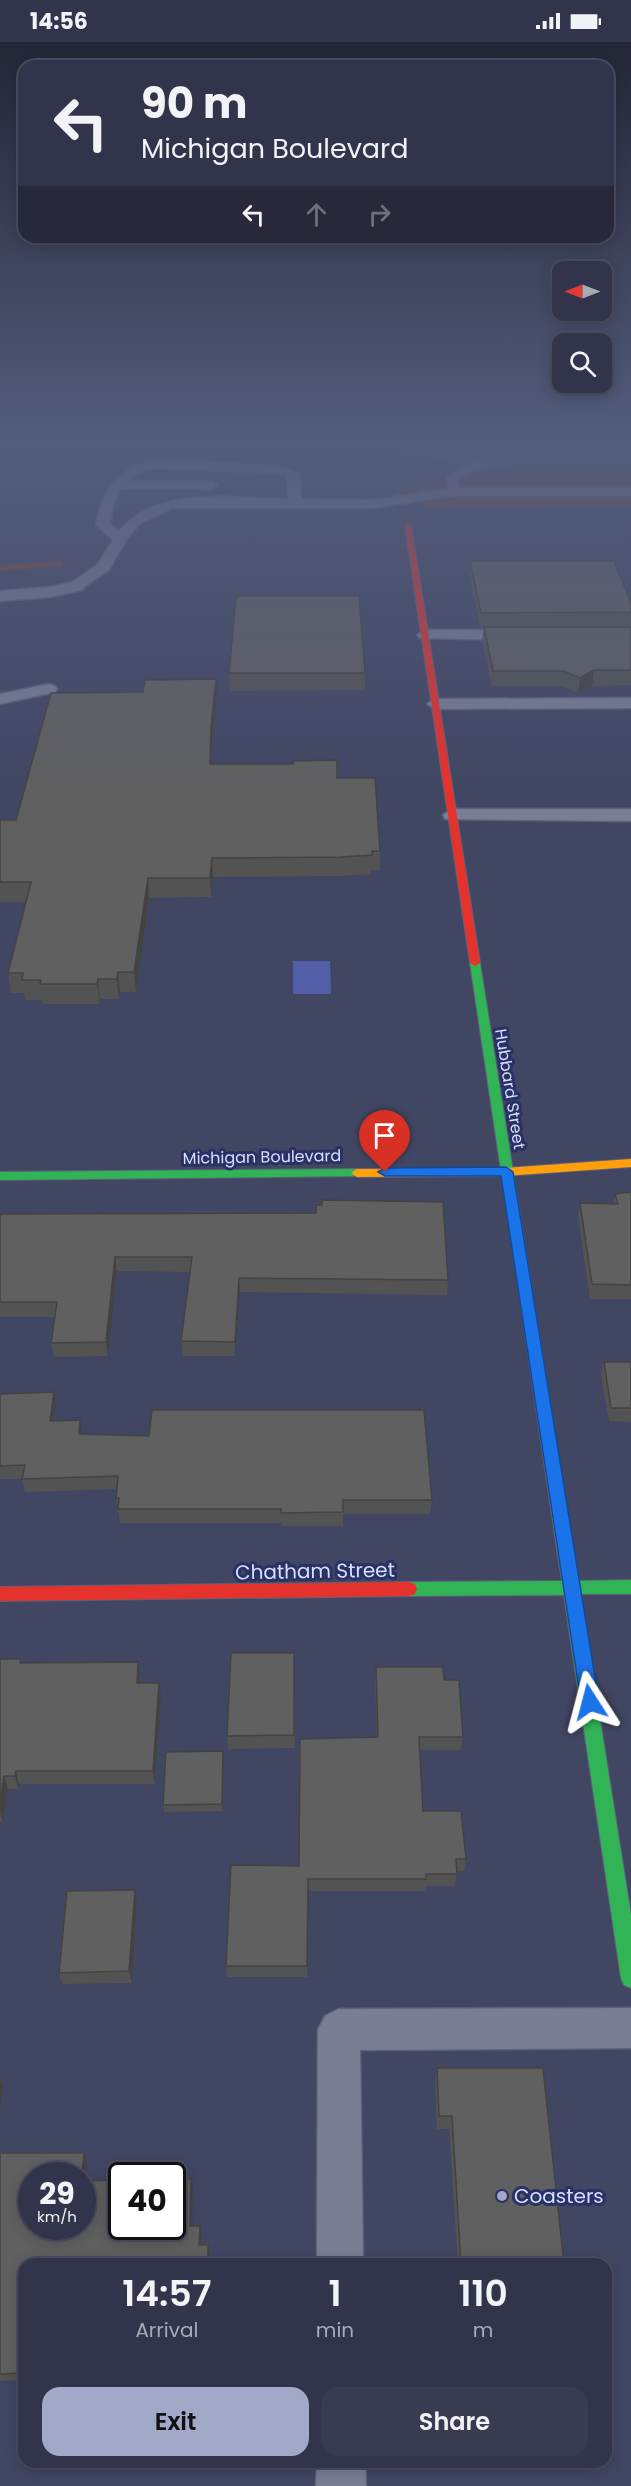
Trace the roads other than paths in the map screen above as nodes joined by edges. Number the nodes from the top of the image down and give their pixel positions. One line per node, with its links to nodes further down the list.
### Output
1 (111, 554): 3 (lane)
2 (412, 554): 5 (street, Hubbard Street)
3 (76, 586): 4 (street)
4 (0, 596)
5 (425, 635): 6 (lane); 10 (street, Hubbard Street)
6 (539, 635)
7 (49, 689): 8 (lane)
8 (0, 699)
9 (631, 703): 10 (lane)
10 (435, 704): 11 (street, Hubbard Street)
11 (453, 815): 12 (lane); 14 (street, Hubbard Street)
12 (631, 815)
13 (631, 1163): 14 (street, Michigan Boulevard)
14 (506, 1172): 15 (street, Michigan Boulevard); 17 (street, Hubbard Street)
15 (0, 1176)
16 (631, 1587): 17 (street, Chatham Street)
17 (572, 1588): 18 (street, Chatham Street); 19 (street, Hubbard Street)
18 (0, 1594)
19 (631, 1978)
20 (631, 2028): 21 (lane)
21 (340, 2258)
22 (341, 2468): 23 (lane)
23 (341, 2486)

